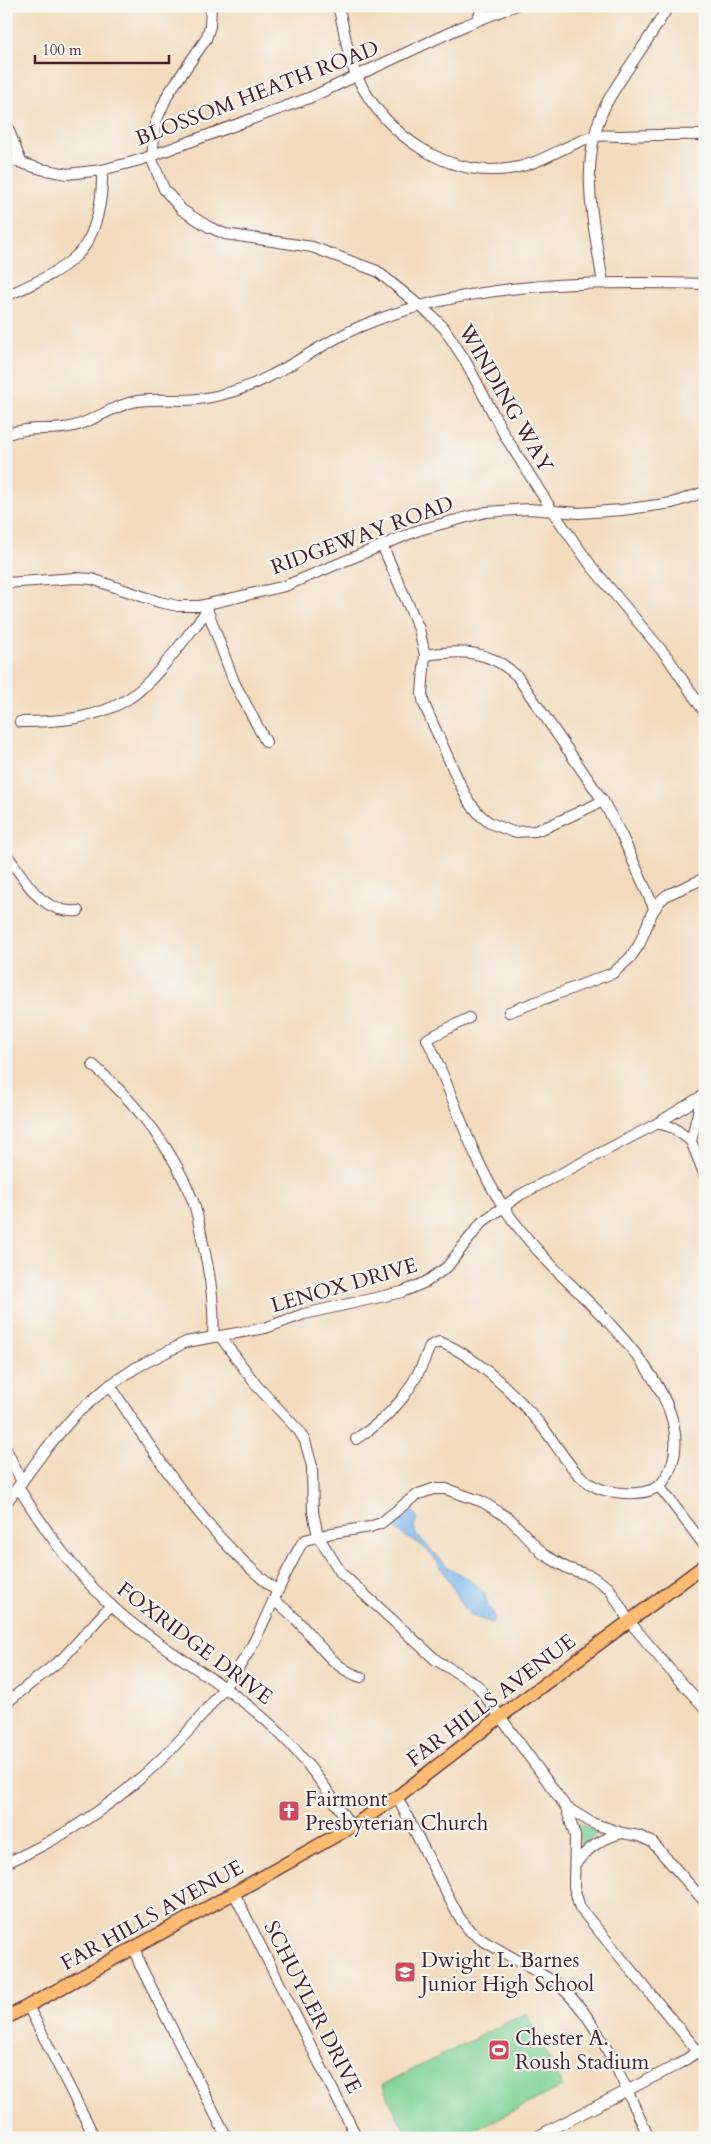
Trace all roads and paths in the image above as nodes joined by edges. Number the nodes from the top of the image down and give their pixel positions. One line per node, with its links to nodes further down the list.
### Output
1 (211, 6): 11 (street, WINDING WAY)
2 (338, 6): 7 (street)
3 (484, 6): 6 (street)
4 (514, 6): 6 (street, BLOSSOM HEATH ROAD)
5 (668, 6): 10 (street)
6 (477, 20): 7 (street, BLOSSOM HEATH ROAD)
7 (357, 78): 10 (street); 11 (street, BLOSSOM HEATH ROAD)
8 (6, 123): 13 (street)
9 (705, 135): 10 (street)
10 (593, 136): 15 (street)
11 (152, 156): 14 (street, BLOSSOM HEATH ROAD); 18 (street, WINDING WAY)
12 (6, 158): 13 (street, BLOSSOM HEATH ROAD)
13 (21, 162): 14 (street, BLOSSOM HEATH ROAD)
14 (102, 170): 17 (street)
15 (603, 283): 16 (street); 18 (street)
16 (705, 284)
17 (6, 296)
18 (420, 305): 19 (street); 21 (street, WINDING WAY)
19 (11, 433)
20 (705, 492): 21 (street, RIDGEWAY ROAD)
21 (553, 512): 22 (street, RIDGEWAY ROAD); 26 (street, WINDING WAY)
22 (382, 545): 24 (street, RIDGEWAY ROAD); 25 (street)
23 (6, 583): 24 (street, RIDGEWAY ROAD)
24 (207, 607): 27 (street); 28 (street)
25 (425, 655): 29 (street); 29 (street)
26 (705, 714)
27 (20, 722)
28 (266, 742)
29 (603, 801): 32 (street)
30 (6, 854): 33 (street)
31 (705, 878): 32 (street)
32 (654, 908): 34 (street)
33 (78, 911)
34 (508, 1012)
35 (469, 1018): 41 (street)
36 (93, 1065): 42 (street)
37 (703, 1095): 38 (street, LENOX DRIVE); 39 (street)
38 (658, 1123): 39 (street); 41 (street, LENOX DRIVE)
39 (691, 1141): 40 (street)
40 (705, 1176)
41 (504, 1207): 42 (street, LENOX DRIVE); 47 (street)
42 (216, 1336): 43 (street, LENOX DRIVE); 49 (street)
43 (110, 1384): 46 (street, LENOX DRIVE); 52 (street)
44 (356, 1439): 47 (street)
45 (6, 1449): 46 (street, FOXRIDGE DRIVE)
46 (20, 1485): 48 (street, LENOX DRIVE); 53 (street, FOXRIDGE DRIVE)
47 (659, 1486): 50 (street)
48 (6, 1503)
49 (318, 1536): 52 (street); 54 (street); 59 (street)
50 (705, 1546)
51 (705, 1565): 54 (main road, FAR HILLS AVENUE)
52 (275, 1596): 55 (street); 56 (street)
53 (111, 1605): 56 (street, FOXRIDGE DRIVE); 57 (street)
54 (629, 1621): 58 (street); 59 (main road, FAR HILLS AVENUE)
55 (361, 1677)
56 (224, 1688): 62 (street, FOXRIDGE DRIVE); 64 (street)
57 (6, 1702)
58 (705, 1708)
59 (500, 1717): 60 (main road, FAR HILLS AVENUE); 61 (street)
60 (397, 1797): 62 (main road, FAR HILLS AVENUE); 73 (street)
61 (566, 1807): 63 (street); 65 (street)
62 (351, 1827): 66 (main road, FAR HILLS AVENUE)
63 (622, 1833): 65 (street); 67 (street)
64 (6, 1863)
65 (575, 1864): 71 (street)
66 (234, 1893): 68 (main road, FAR HILLS AVENUE); 76 (street, SCHUYLER DRIVE)
67 (705, 1902)
68 (135, 1948): 69 (main road, FAR HILLS AVENUE); 75 (street)
69 (28, 2006): 70 (main road, FAR HILLS AVENUE); 74 (street)
70 (6, 2018)
71 (701, 2049): 72 (street); 73 (street)
72 (705, 2060)
73 (626, 2091): 77 (street); 78 (street)
74 (95, 2138)
75 (227, 2138)
76 (357, 2138)
77 (534, 2138)
78 (649, 2138)

